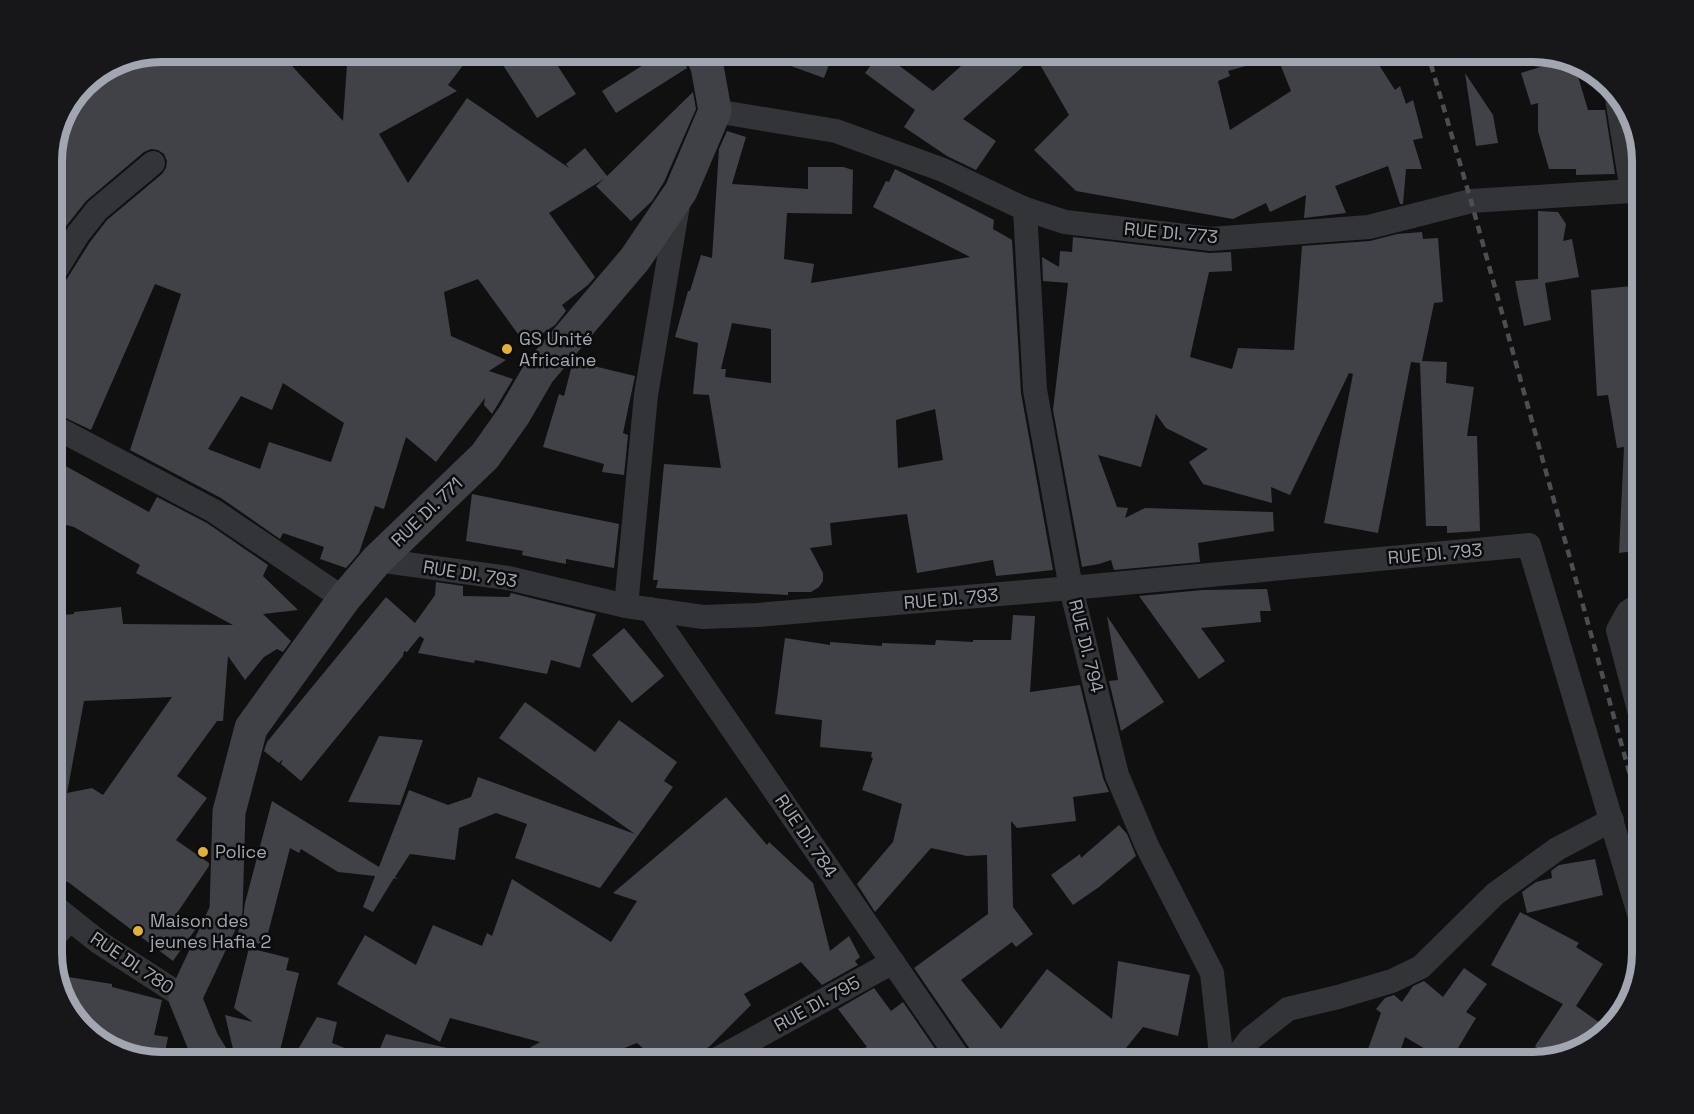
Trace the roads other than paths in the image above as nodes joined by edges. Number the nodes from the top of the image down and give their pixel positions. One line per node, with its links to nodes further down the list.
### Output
1 (705, 62): 2 (street)
2 (716, 111): 6 (street, RUE DI. 771); 8 (street, RUE DI. 773)
3 (1621, 115): 5 (street)
4 (153, 163): 9 (street)
5 (1632, 164)
6 (681, 191): 11 (street, RUE DI. 771); 14 (street)
7 (1632, 191): 8 (street, RUE DI. 773)
8 (1026, 209): 12 (street, RUE DI. 794)
9 (62, 260)
10 (62, 431): 13 (street)
11 (377, 560): 13 (street, RUE DI. 771); 14 (street, RUE DI. 793)
12 (1071, 588): 15 (street, RUE DI. 793); 18 (street, RUE DI. 793); 28 (street, RUE DI. 794)
13 (344, 598): 24 (street, RUE DI. 771)
14 (626, 606): 15 (street, RUE DI. 793)
15 (650, 609): 23 (street, RUE DI. 784)
16 (1632, 609): 17 (street)
17 (1632, 683)
18 (1612, 820): 19 (street); 29 (street)
19 (1632, 889)
20 (62, 913): 21 (street, RUE DI. 780)
21 (75, 923): 22 (lane); 24 (street, RUE DI. 780)
22 (62, 938)
23 (893, 962): 26 (street, RUE DI. 795); 27 (street, RUE DI. 784)
24 (185, 998): 25 (street, RUE DI. 780)
25 (209, 1052)
26 (730, 1052)
27 (955, 1052)
28 (1221, 1052)
29 (1240, 1052)

